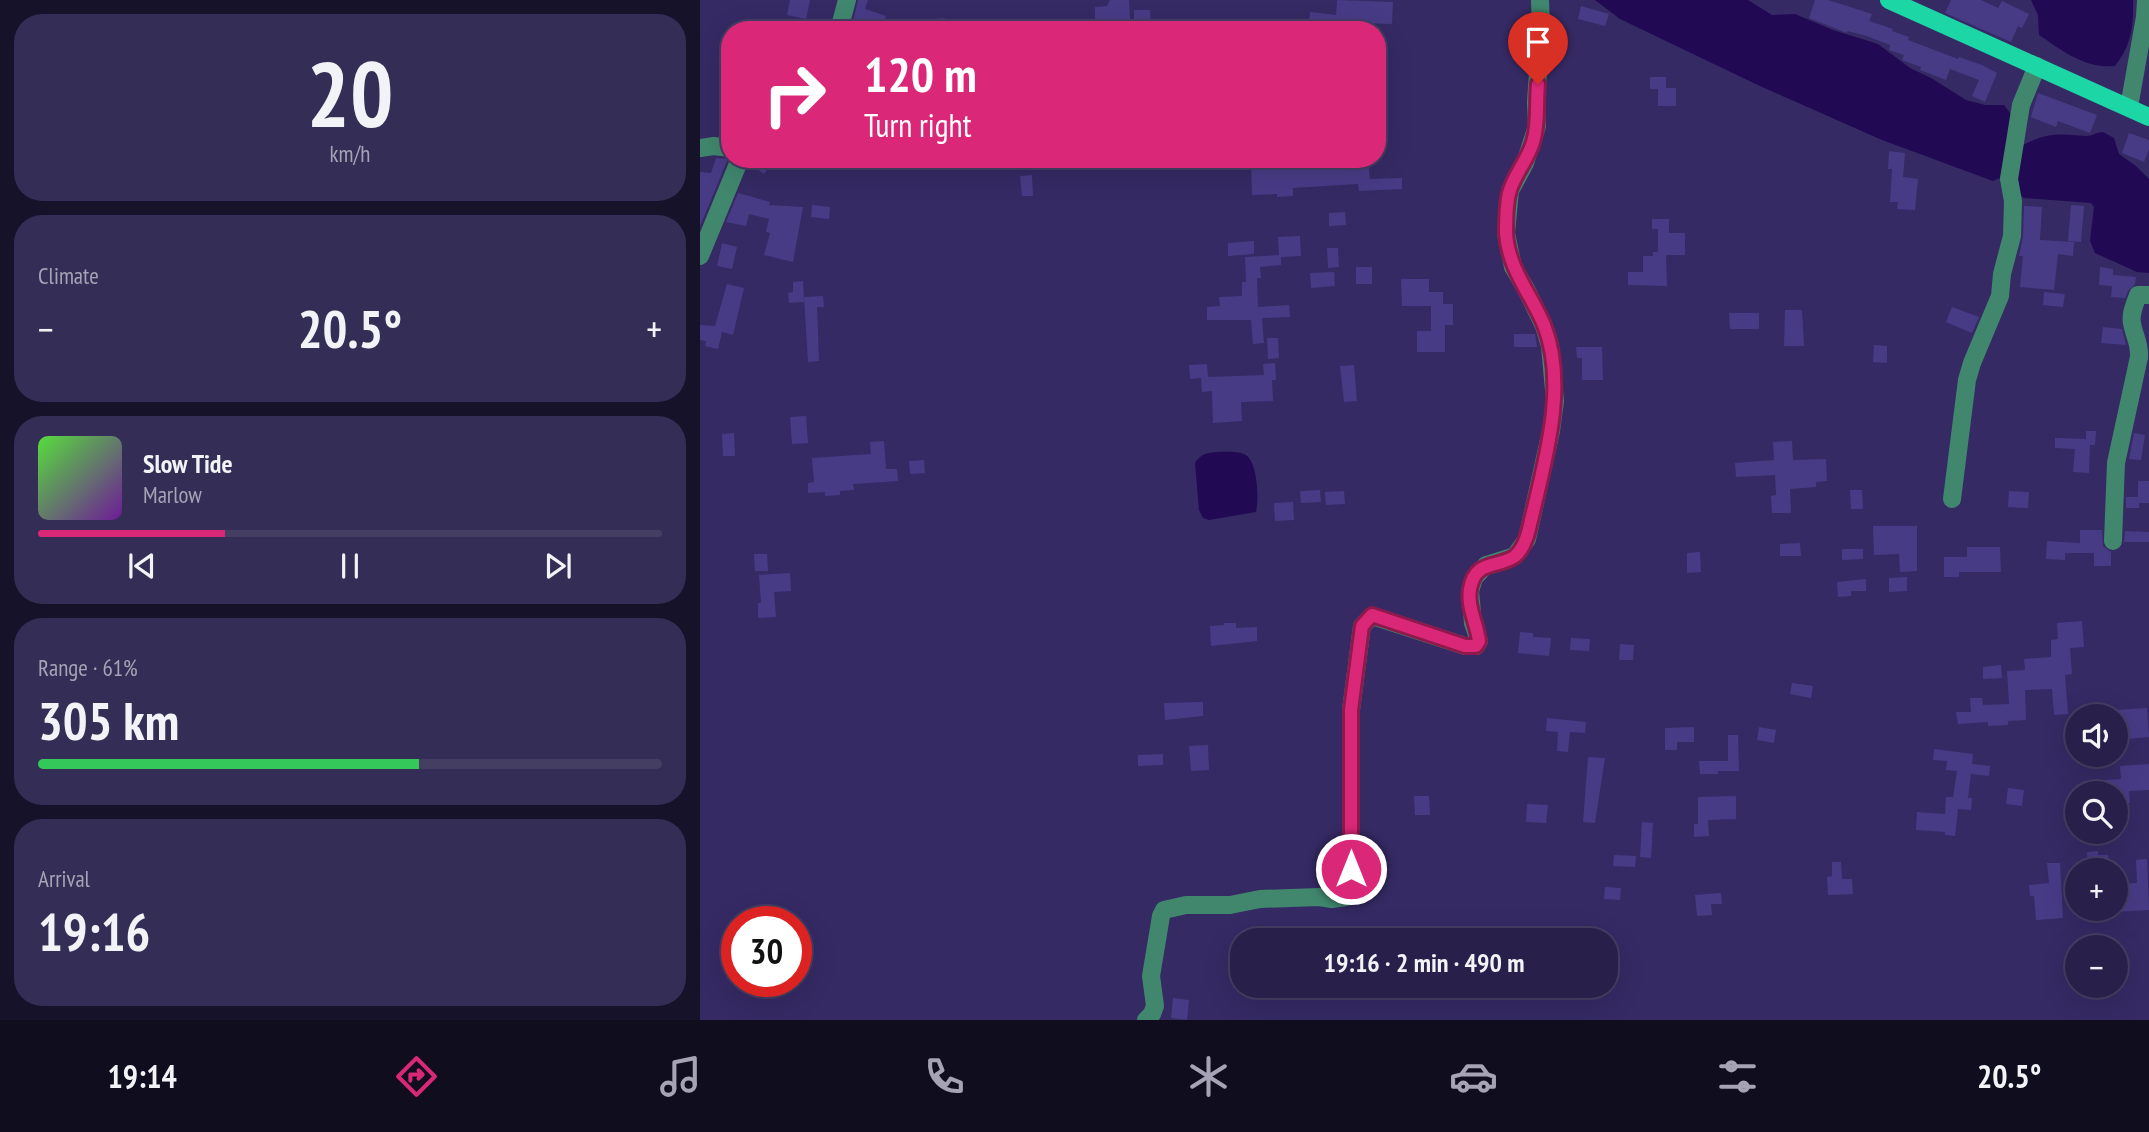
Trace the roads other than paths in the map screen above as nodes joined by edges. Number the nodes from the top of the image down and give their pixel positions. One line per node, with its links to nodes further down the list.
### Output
1 (847, 0): 5 (street)
2 (1540, 0): 16 (street)
3 (1889, 0): 6 (main road)
4 (2146, 0): 7 (street)
5 (841, 21)
6 (2037, 66): 7 (main road); 14 (street)
7 (2129, 107): 8 (main road)
8 (2149, 117)
9 (721, 147): 10 (street)
10 (700, 148)
11 (736, 168): 12 (street)
12 (700, 256)
13 (2149, 295): 15 (street)
14 (1952, 499)
15 (2113, 541)
16 (1146, 1020)

